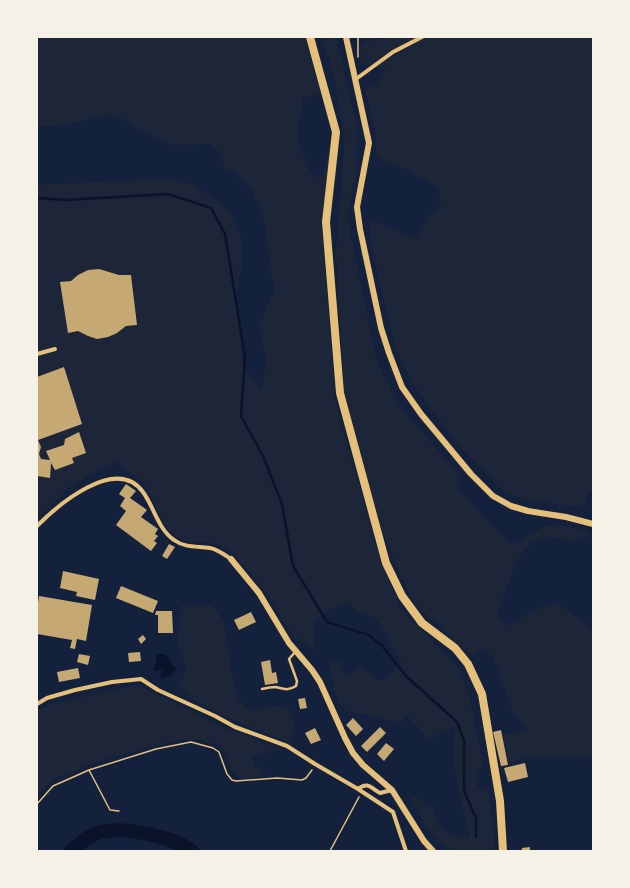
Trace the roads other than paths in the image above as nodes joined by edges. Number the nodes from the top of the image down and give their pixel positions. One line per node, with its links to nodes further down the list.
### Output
1 (310, 37): 17 (main road)
2 (346, 37): 4 (street)
3 (422, 37): 4 (street)
4 (356, 79): 7 (street)
5 (55, 349): 6 (street)
6 (37, 354)
7 (593, 524)
8 (37, 526): 9 (street)
9 (231, 559): 10 (street)
10 (296, 652): 11 (lane); 13 (street)
11 (262, 689)
12 (37, 704): 14 (street)
13 (392, 790): 14 (street); 16 (street)
14 (360, 791): 15 (street)
15 (406, 851)
16 (433, 851)
17 (503, 851)

